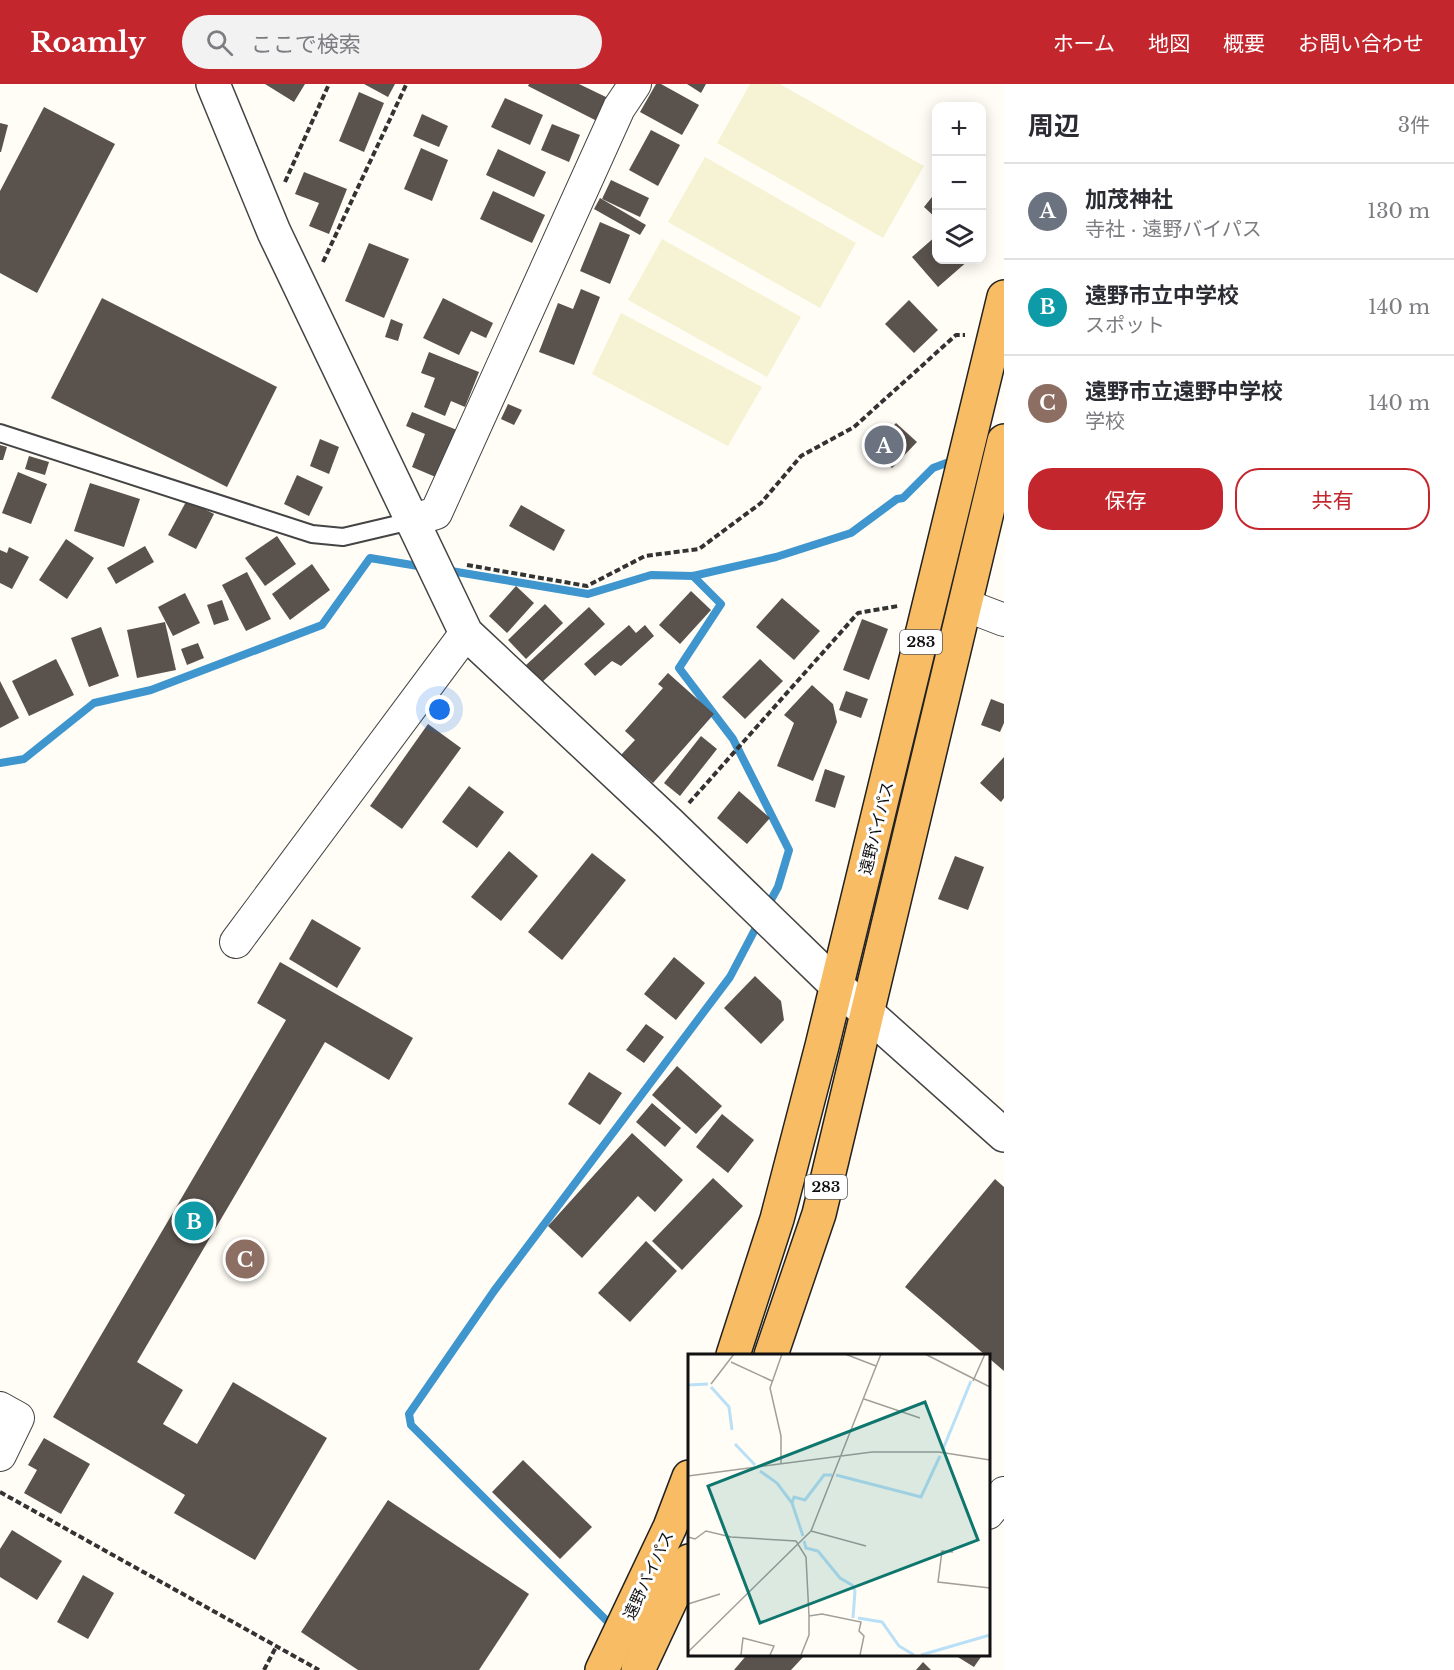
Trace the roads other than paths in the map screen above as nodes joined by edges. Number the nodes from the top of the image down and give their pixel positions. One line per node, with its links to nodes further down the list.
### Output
1 (213, 84): 6 (street)
2 (635, 84): 6 (street)
3 (1004, 297): 11 (highway, 遠野バイパス / 283)
4 (0, 433): 6 (lane)
5 (1004, 441): 7 (highway, 283)
6 (411, 521): 9 (street)
7 (965, 605): 8 (street); 12 (highway, 283)
8 (1004, 620)
9 (466, 633): 10 (street); 11 (street)
10 (236, 942)
11 (837, 986): 12 (street); 14 (highway, 遠野バイパス / 283)
12 (869, 1015): 13 (street); 15 (highway, 283)
13 (1004, 1135)
14 (733, 1354)
15 (771, 1354)
16 (0, 1408): 17 (street)
17 (0, 1455)
18 (688, 1481): 22 (highway, 遠野バイパス)
19 (1004, 1493): 20 (street)
20 (989, 1511)
21 (688, 1563): 23 (highway, 遠野バイパス)
22 (602, 1670)
23 (638, 1670)

